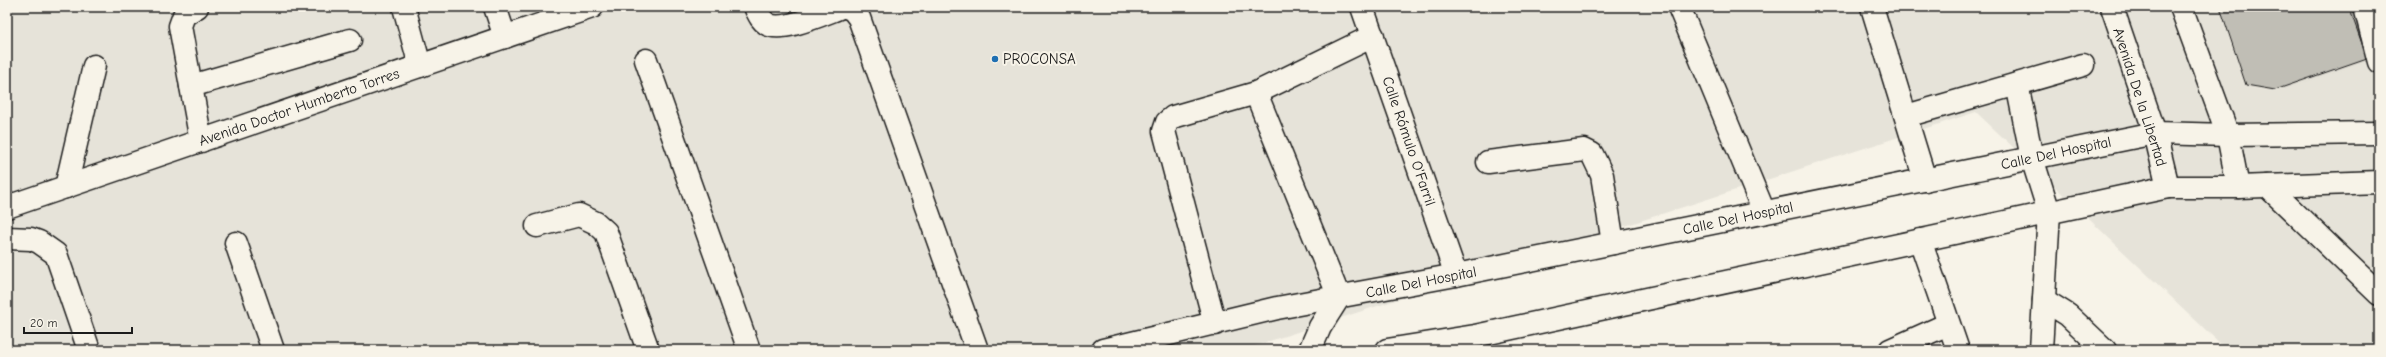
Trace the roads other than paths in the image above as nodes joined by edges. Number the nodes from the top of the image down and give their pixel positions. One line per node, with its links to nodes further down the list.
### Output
1 (197, 7): 23 (street)
2 (404, 7): 21 (street)
3 (495, 7): 15 (street)
4 (592, 7): 15 (street, Avenida Doctor Humberto Torres)
5 (842, 7): 13 (street)
6 (846, 7): 56 (street)
7 (1362, 7): 14 (street, Calle Rómulo O'Farril)
8 (1679, 7): 39 (street)
9 (1872, 7): 25 (street)
10 (2112, 7): 26 (street, Avenida De la Libertad)
11 (2181, 7): 28 (street)
12 (2365, 7): 18 (street)
13 (756, 9)
14 (1372, 36): 24 (street); 46 (street, Calle Rómulo O'Farril)
15 (505, 37): 21 (street, Avenida Doctor Humberto Torres)
16 (350, 40): 23 (street)
17 (646, 60): 55 (street)
18 (2379, 62)
19 (2082, 65): 22 (street)
20 (94, 66): 35 (street)
21 (420, 66): 29 (street, Avenida Doctor Humberto Torres)
22 (2017, 84): 25 (street); 30 (street)
23 (191, 86): 29 (street)
24 (1256, 93): 48 (street); 50 (street)
25 (1906, 116): 32 (street)
26 (2154, 133): 28 (street, Calle Del Hospital); 30 (street, Calle Del Hospital); 36 (street, Avenida De la Libertad)
27 (2379, 133): 28 (street, Calle Del Hospital)
28 (2228, 135): 37 (street)
29 (201, 141): 35 (street, Avenida Doctor Humberto Torres)
30 (2032, 158): 32 (street, Calle Del Hospital); 40 (street)
31 (1488, 162): 45 (street)
32 (1925, 180): 39 (street, Calle Del Hospital)
33 (2379, 182): 34 (street)
34 (2267, 186): 37 (street); 47 (street)
35 (66, 187): 38 (street, Avenida Doctor Humberto Torres)
36 (2168, 187): 37 (street); 40 (street)
37 (2238, 187)
38 (7, 207)
39 (1764, 212): 45 (street, Calle Del Hospital)
40 (2049, 212): 43 (street); 49 (street)
41 (537, 226): 54 (street)
42 (7, 238): 52 (street)
43 (1920, 240): 51 (street); 59 (street)
44 (236, 243): 53 (street)
45 (1613, 244): 46 (street, Calle Del Hospital)
46 (1456, 275): 48 (street, Calle Del Hospital)
47 (2379, 294)
48 (1339, 297): 50 (street, Calle Del Hospital); 58 (street)
49 (2044, 300): 62 (street); 63 (street)
50 (1215, 324): 57 (street, Calle Del Hospital)
51 (1948, 324): 60 (street); 61 (street)
52 (88, 350)
53 (273, 350)
54 (648, 350)
55 (749, 350)
56 (977, 350)
57 (1103, 350)
58 (1310, 350)
59 (1387, 350)
60 (1890, 350)
61 (1958, 350)
62 (2041, 350)
63 (2105, 350)

